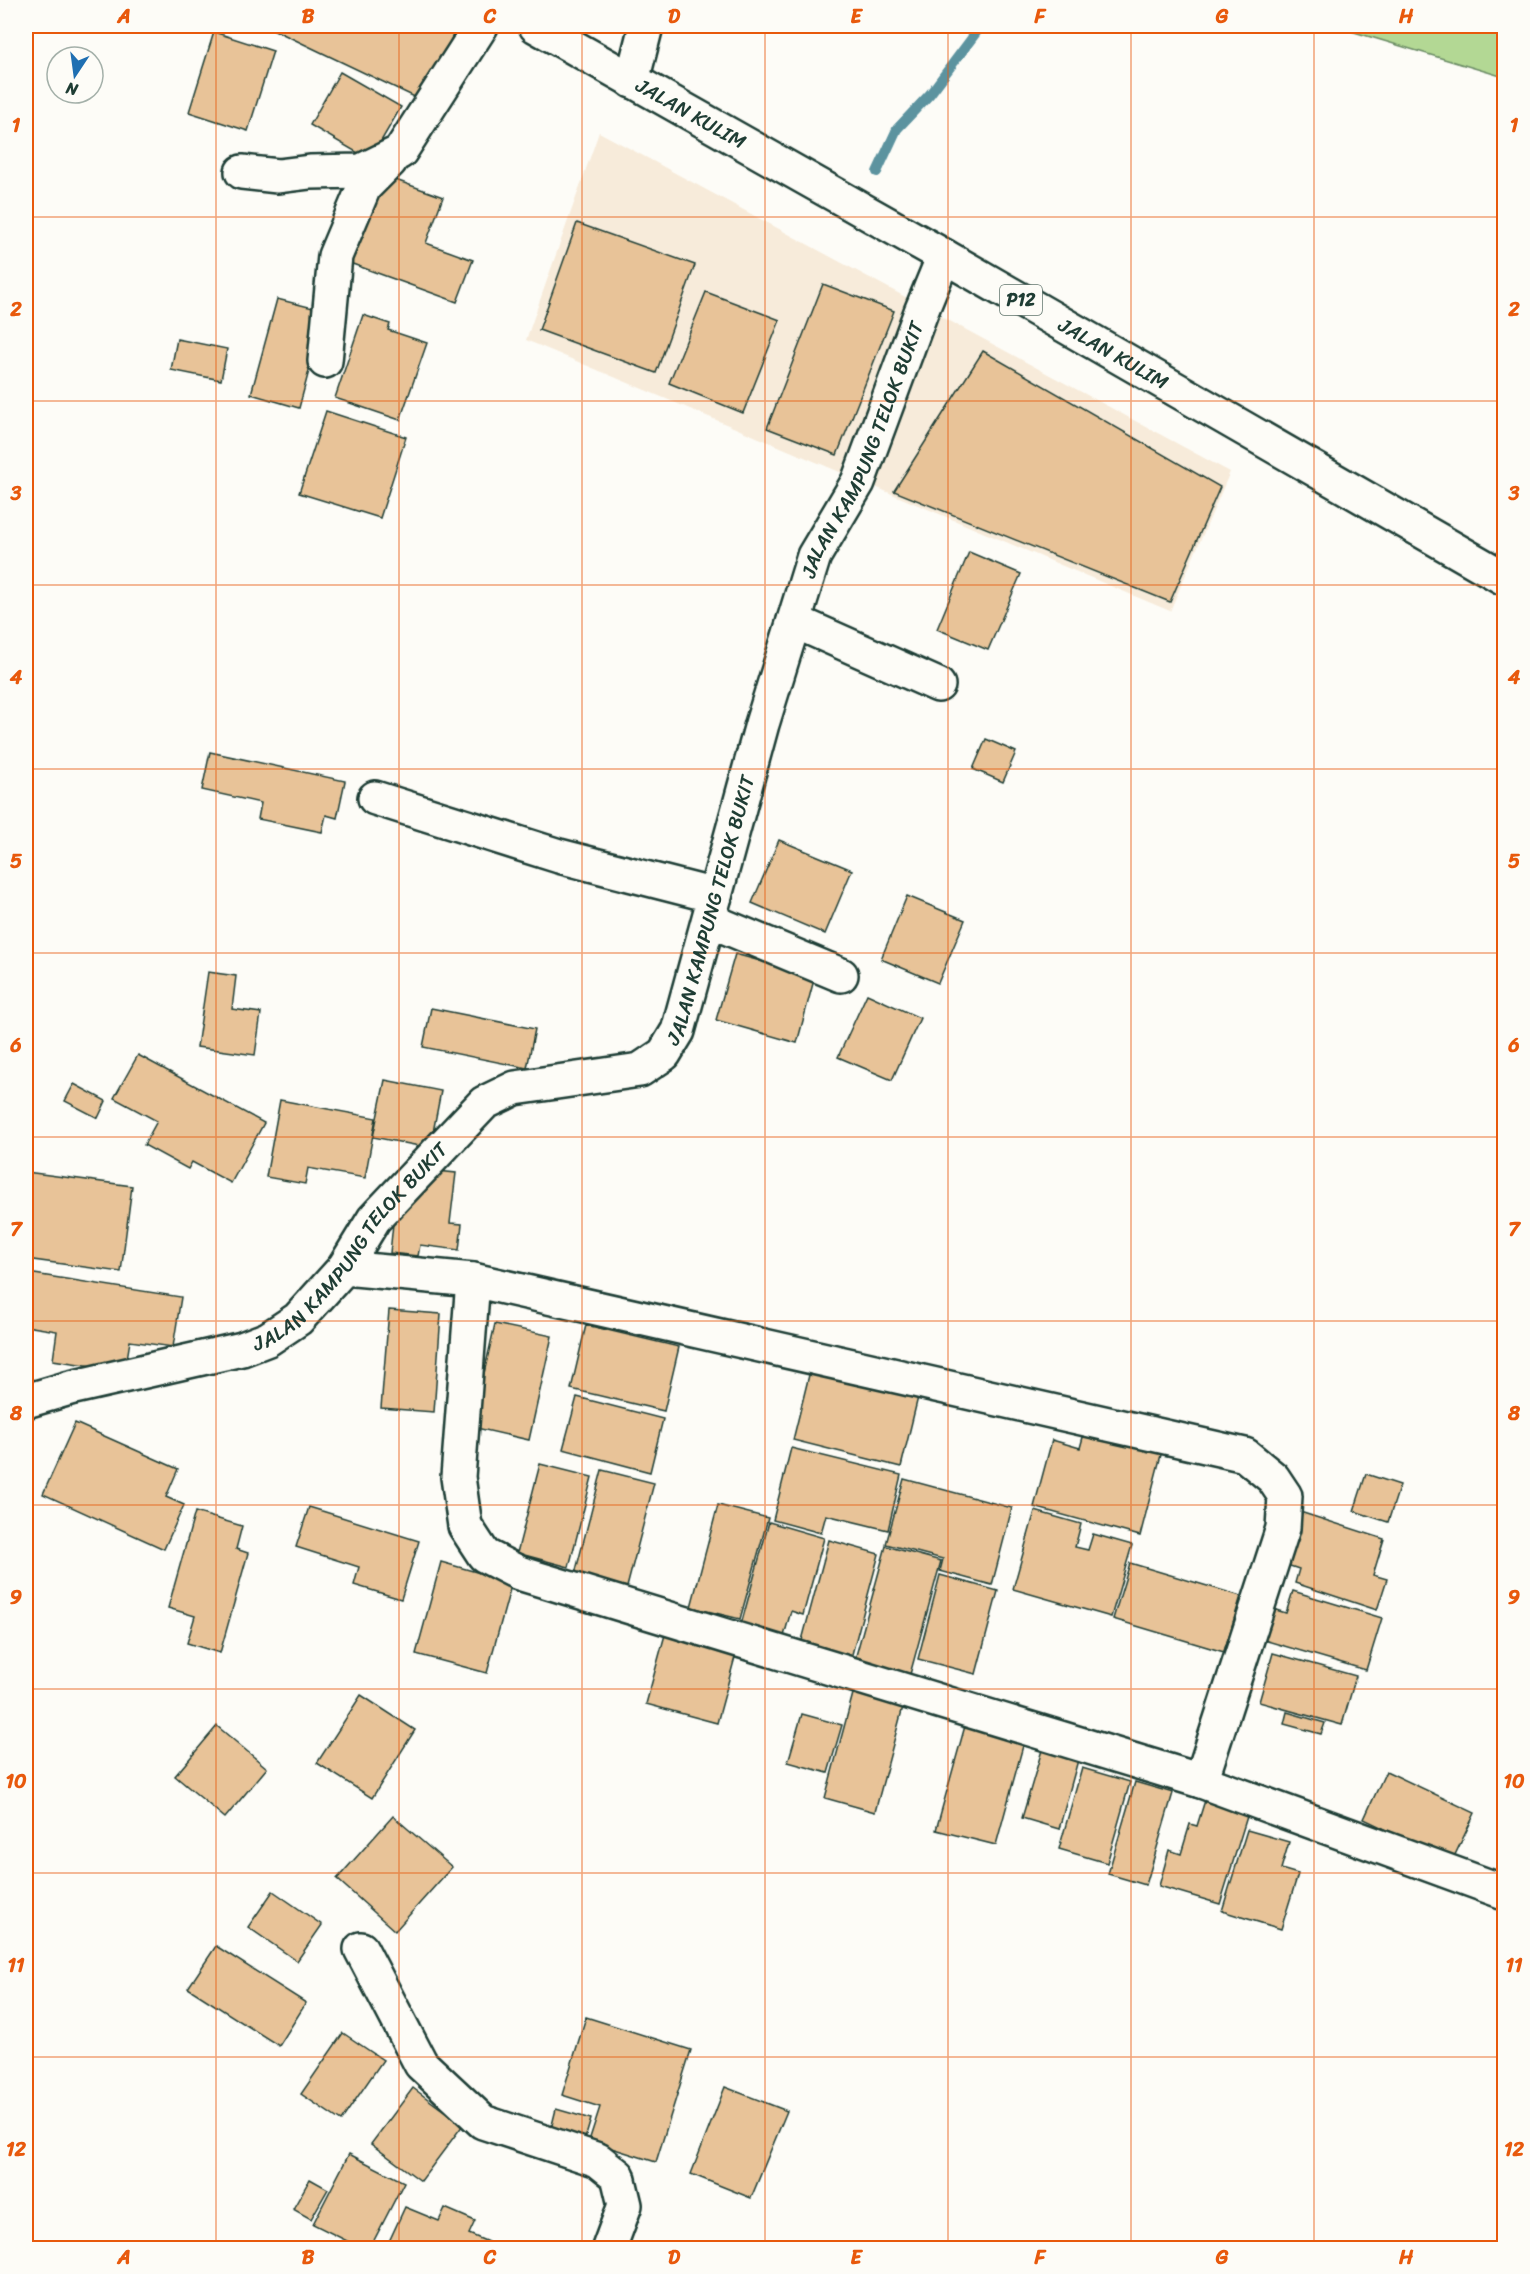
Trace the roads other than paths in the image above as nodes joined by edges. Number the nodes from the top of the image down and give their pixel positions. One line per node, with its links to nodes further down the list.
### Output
1 (481, 26): 5 (street)
2 (536, 26): 4 (street, JALAN KULIM / P12)
3 (646, 26): 4 (street)
4 (632, 81): 7 (street, JALAN KULIM / P12)
5 (400, 152): 6 (street); 8 (street)
6 (242, 172)
7 (944, 256): 9 (street, JALAN KULIM / P12); 10 (street, JALAN KAMPUNG TELOK BUKIT)
8 (325, 361)
9 (1504, 578)
10 (794, 621): 11 (street); 13 (street, JALAN KAMPUNG TELOK BUKIT)
11 (938, 686)
12 (375, 798): 13 (street)
13 (712, 908): 14 (street); 15 (street, JALAN KAMPUNG TELOK BUKIT)
14 (841, 975)
15 (344, 1268): 16 (street); 17 (street, JALAN KAMPUNG TELOK BUKIT)
16 (473, 1280): 18 (street); 18 (street)
17 (26, 1401)
18 (1201, 1781): 19 (street)
19 (1504, 1892)
20 (361, 1949): 21 (street)
21 (609, 2248)

